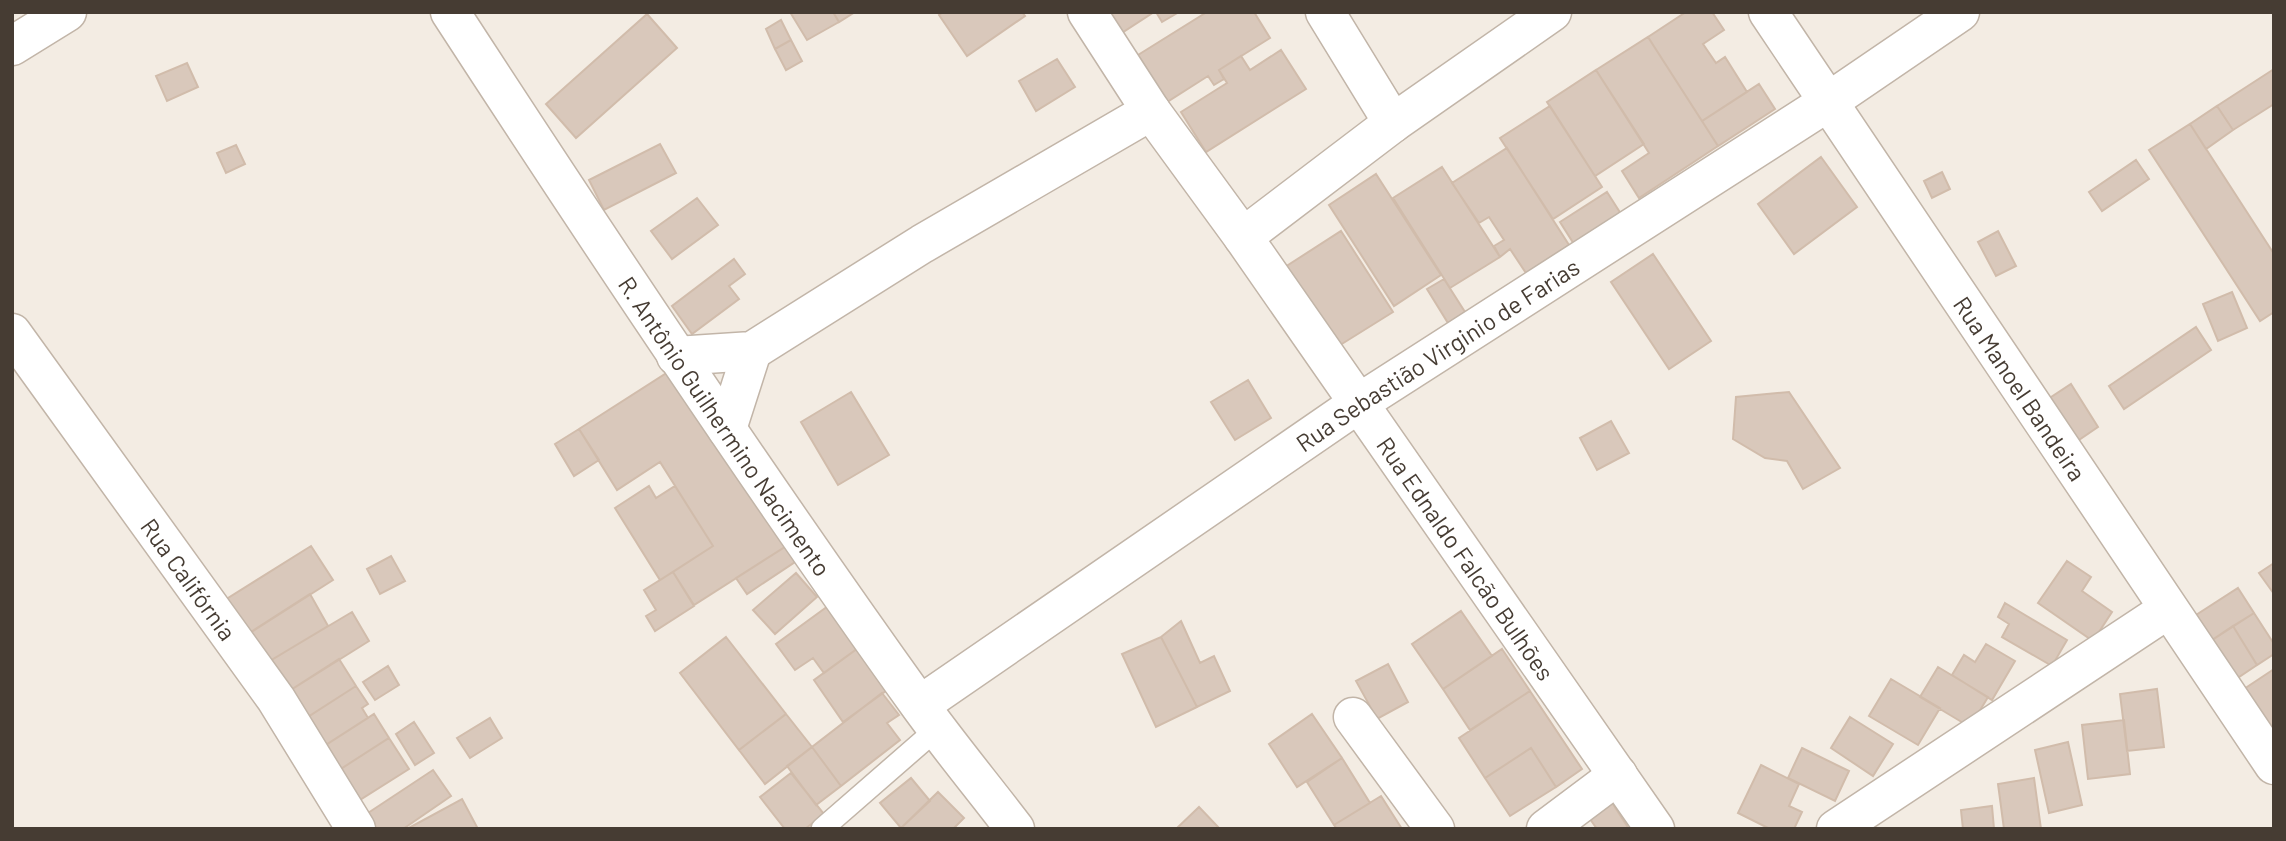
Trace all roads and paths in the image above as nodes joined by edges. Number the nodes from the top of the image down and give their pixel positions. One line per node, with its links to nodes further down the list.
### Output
1 (66, 12): 8 (street)
2 (450, 12): 15 (street, R. Antônio Guilhermino Nacimento)
3 (1087, 12): 10 (street, Rua Ednaldo Falcão Bulhões)
4 (1325, 12): 11 (street)
5 (1768, 12): 9 (street, Rua Manoel Bandeira)
6 (1959, 12): 9 (street, Rua Sebastião Virginio de Farias)
7 (1537, 17): 11 (street)
8 (12, 46)
9 (1829, 102): 16 (street, Rua Sebastião Virginio de Farias); 18 (street, Rua Manoel Bandeira)
10 (1151, 111): 12 (street, Rua Ednaldo Falcão Bulhões); 14 (street)
11 (1393, 123): 12 (street)
12 (1243, 237): 16 (street, Rua Ednaldo Falcão Bulhões)
13 (12, 333): 23 (street, Rua Califórnia)
14 (752, 351): 15 (street); 17 (street)
15 (676, 356): 17 (street, R. Antônio Guilhermino Nacimento)
16 (1359, 403): 19 (street, Rua Sebastião Virginio de Farias); 22 (street, Rua Ednaldo Falcão Bulhões)
17 (727, 429): 19 (street, R. Antônio Guilhermino Nacimento)
18 (2167, 610): 21 (street, Rua Manoel Bandeira); 29 (street)
19 (929, 716): 24 (lane, Rua Sebastião Virginio de Farias); 25 (street, R. Antônio Guilhermino Nacimento)
20 (1353, 717): 26 (street)
21 (2274, 765)
22 (1618, 775): 27 (street); 28 (street, Rua Ednaldo Falcão Bulhões)
23 (356, 829)
24 (822, 829)
25 (1015, 829)
26 (1435, 829)
27 (1546, 829)
28 (1655, 829)
29 (1836, 829)

